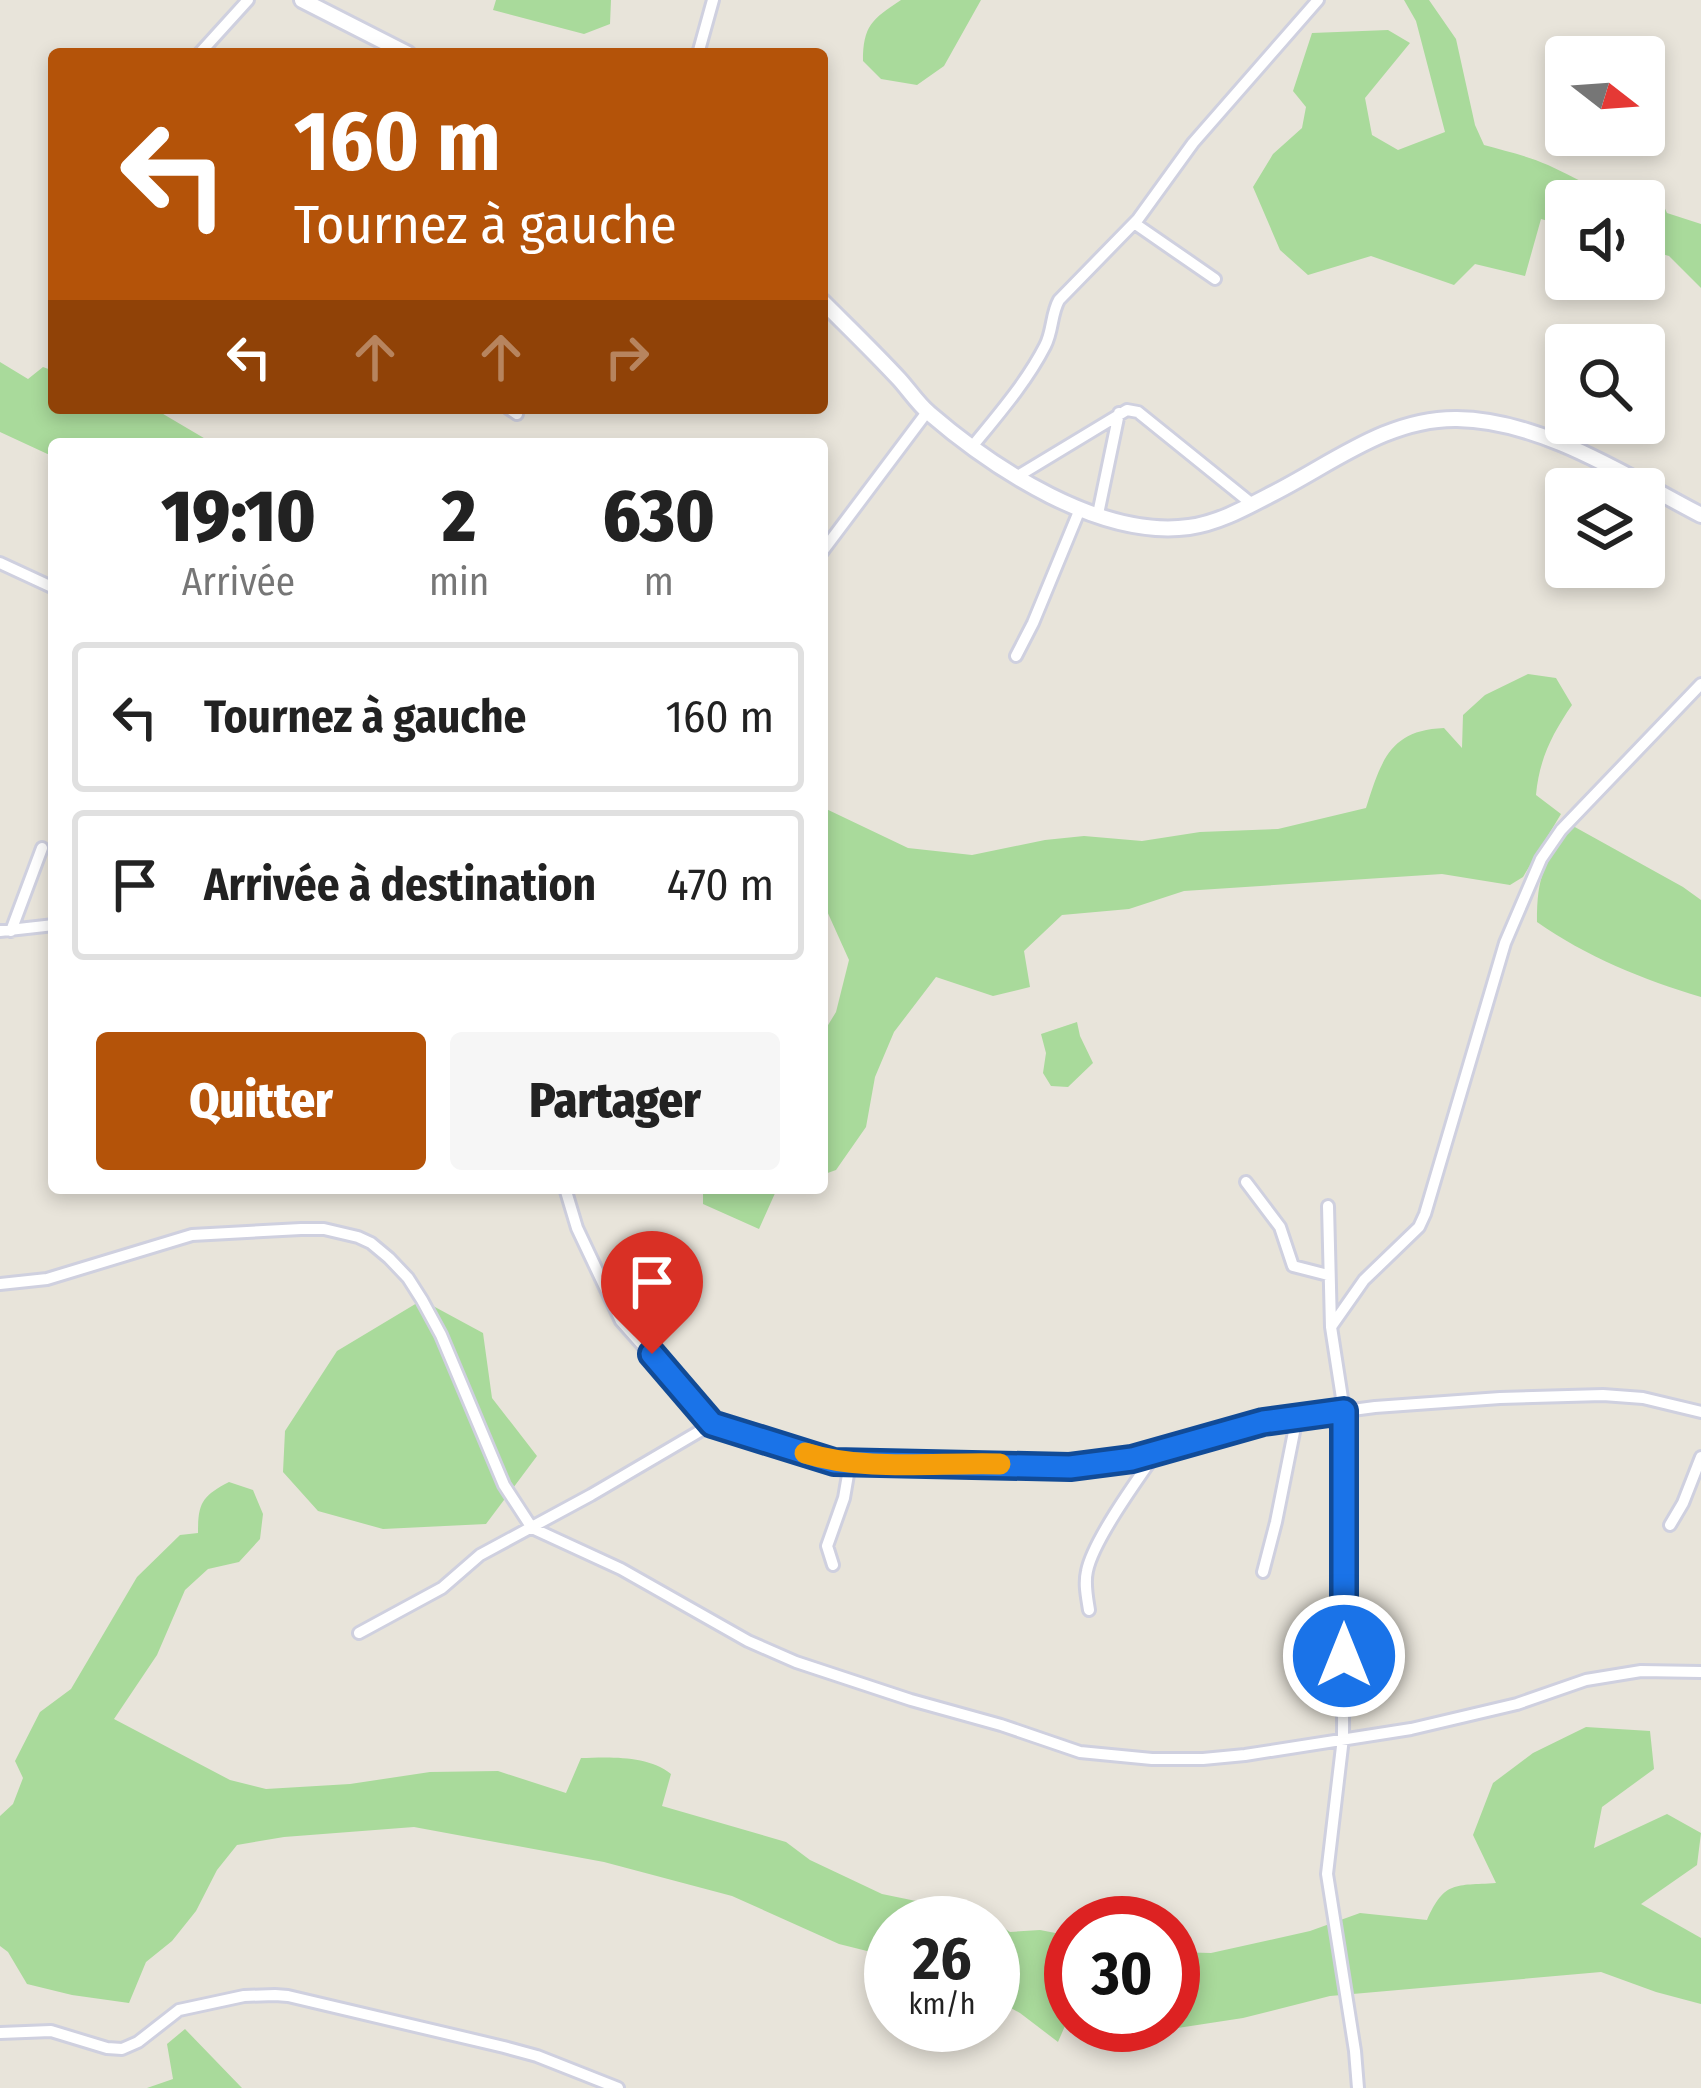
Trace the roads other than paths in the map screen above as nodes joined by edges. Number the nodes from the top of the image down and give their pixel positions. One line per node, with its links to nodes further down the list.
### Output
1 (248, 0): 5 (street)
2 (302, 0): 6 (street)
3 (713, 0): 7 (street)
4 (1318, 0): 8 (street)
5 (204, 48)
6 (397, 48)
7 (700, 48)
8 (1134, 223): 9 (street); 13 (street)
9 (1215, 279)
10 (828, 307): 11 (street)
11 (927, 412): 13 (street); 19 (street)
12 (1119, 413): 14 (street); 15 (street); 17 (street)
13 (971, 448): 14 (street)
14 (1018, 476): 16 (street)
15 (1252, 504): 17 (street); 18 (street)
16 (1080, 508): 17 (street); 22 (street)
17 (1099, 514)
18 (1701, 515)
19 (828, 544)
20 (0, 563): 21 (street)
21 (48, 585)
22 (1016, 656)
23 (1701, 684): 32 (street)
24 (42, 848): 26 (street)
25 (48, 927): 26 (street)
26 (6, 931)
27 (1246, 1183): 30 (street)
28 (567, 1194): 36 (street)
29 (1328, 1206): 30 (street)
30 (1328, 1275): 32 (street)
31 (0, 1284): 41 (street)
32 (1331, 1327): 33 (street)
33 (1344, 1411): 34 (street); 35 (street); 47 (street)
34 (1701, 1412)
35 (1298, 1417): 37 (street); 43 (street)
36 (712, 1424): 39 (street); 41 (street)
37 (1156, 1453): 39 (street); 44 (street)
38 (1701, 1457): 40 (street)
39 (850, 1463): 42 (street)
40 (1670, 1525)
41 (532, 1528): 45 (street); 47 (street)
42 (833, 1565)
43 (1262, 1572)
44 (1089, 1610)
45 (359, 1633)
46 (1701, 1672): 47 (street)
47 (1343, 1738): 50 (street)
48 (0, 2033): 49 (street)
49 (618, 2088)
50 (1358, 2088)

